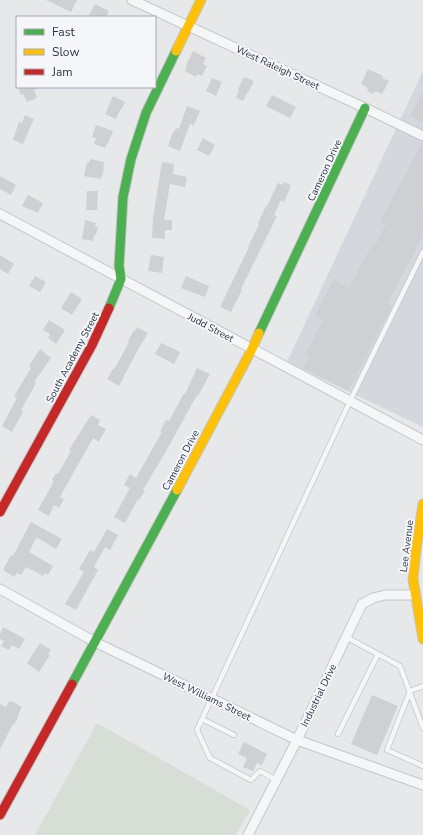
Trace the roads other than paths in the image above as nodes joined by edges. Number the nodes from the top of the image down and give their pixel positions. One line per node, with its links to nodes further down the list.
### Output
1 (132, 0): 3 (street, West Raleigh Street)
2 (201, 0): 3 (street, South Academy Street)
3 (188, 25): 4 (street, West Raleigh Street); 8 (street, South Academy Street)
4 (365, 108): 5 (street, West Raleigh Street); 9 (street, Cameron Drive)
5 (423, 136)
6 (0, 214): 8 (street, Judd Street)
7 (423, 252): 10 (lane)
8 (121, 278): 9 (street, Judd Street); 13 (street, South Academy Street)
9 (252, 349): 10 (street, Judd Street); 19 (street, Cameron Drive)
10 (350, 401): 11 (street, Judd Street); 23 (lane)
11 (423, 440)
12 (423, 504): 14 (street, Lee Avenue)
13 (0, 512)
14 (420, 544): 16 (street, Lee Avenue)
15 (0, 589): 19 (street, West Williams Street)
16 (415, 595): 17 (street, Industrial Drive); 18 (street, Lee Avenue)
17 (346, 637): 20 (lane); 28 (street, Industrial Drive)
18 (423, 639)
19 (95, 642): 23 (street, West Williams Street); 32 (street, Cameron Drive)
20 (378, 654): 22 (lane); 26 (lane)
21 (423, 686): 22 (lane)
22 (410, 691): 25 (lane); 29 (lane)
23 (212, 698): 24 (lane); 28 (street, West Williams Street)
24 (202, 718): 27 (lane); 30 (lane)
25 (423, 728)
26 (338, 734)
27 (234, 735)
28 (297, 740): 30 (street, Industrial Drive); 31 (street, West Williams Street)
29 (423, 766)
30 (276, 780): 33 (street, Industrial Drive)
31 (423, 785)
32 (0, 815)
33 (248, 835)

